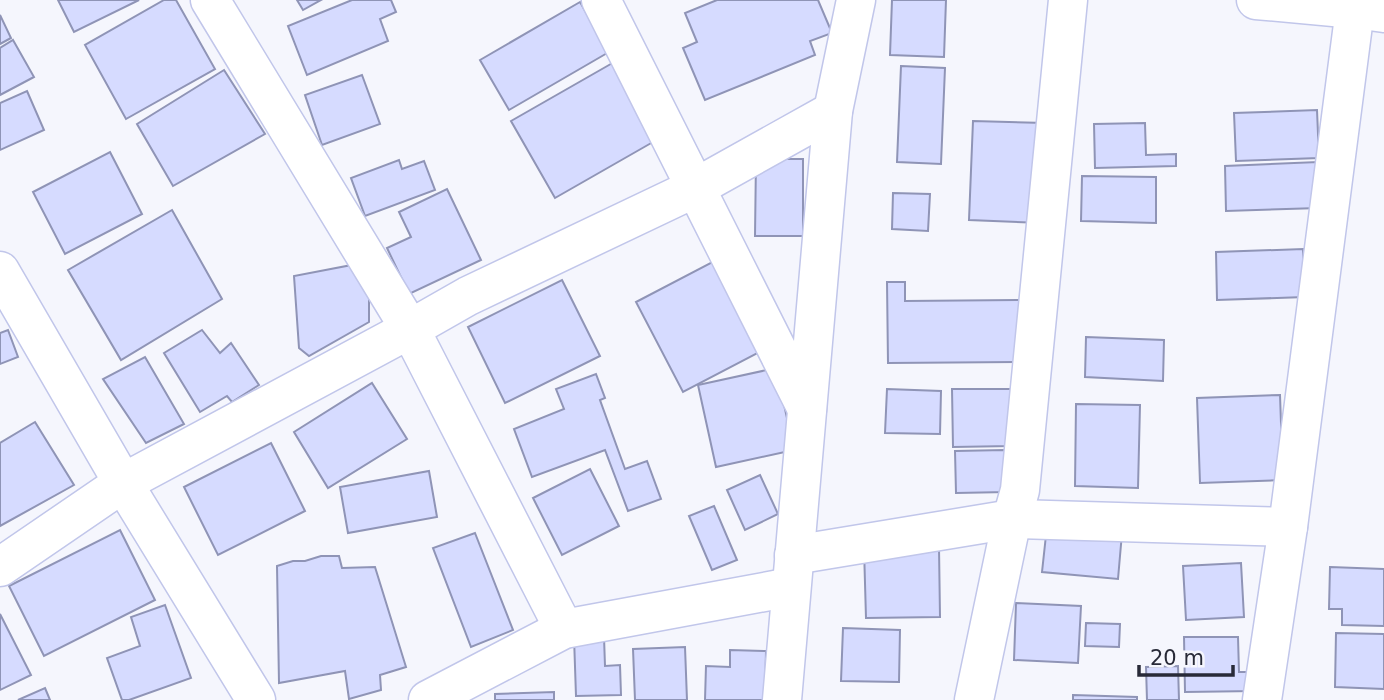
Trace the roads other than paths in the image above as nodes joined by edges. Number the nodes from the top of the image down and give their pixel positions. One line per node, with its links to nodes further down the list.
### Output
1 (210, 0): 10 (street)
2 (601, 0): 8 (street)
3 (856, 0): 7 (street)
4 (1068, 0): 13 (street)
5 (1256, 0): 6 (street)
6 (1370, 11): 14 (street)
7 (833, 111): 8 (street); 11 (street)
8 (695, 188): 10 (street); 11 (street)
9 (0, 271): 12 (street)
10 (410, 329): 12 (street); 17 (street)
11 (807, 409): 16 (street)
12 (123, 483): 15 (street); 18 (street)
13 (1012, 519): 14 (street); 16 (street); 21 (street)
14 (1288, 527): 22 (street)
15 (0, 567)
16 (793, 571): 17 (street); 20 (street)
17 (564, 629): 19 (street)
18 (256, 700)
19 (428, 700)
20 (782, 700)
21 (974, 700)
22 (1262, 700)

